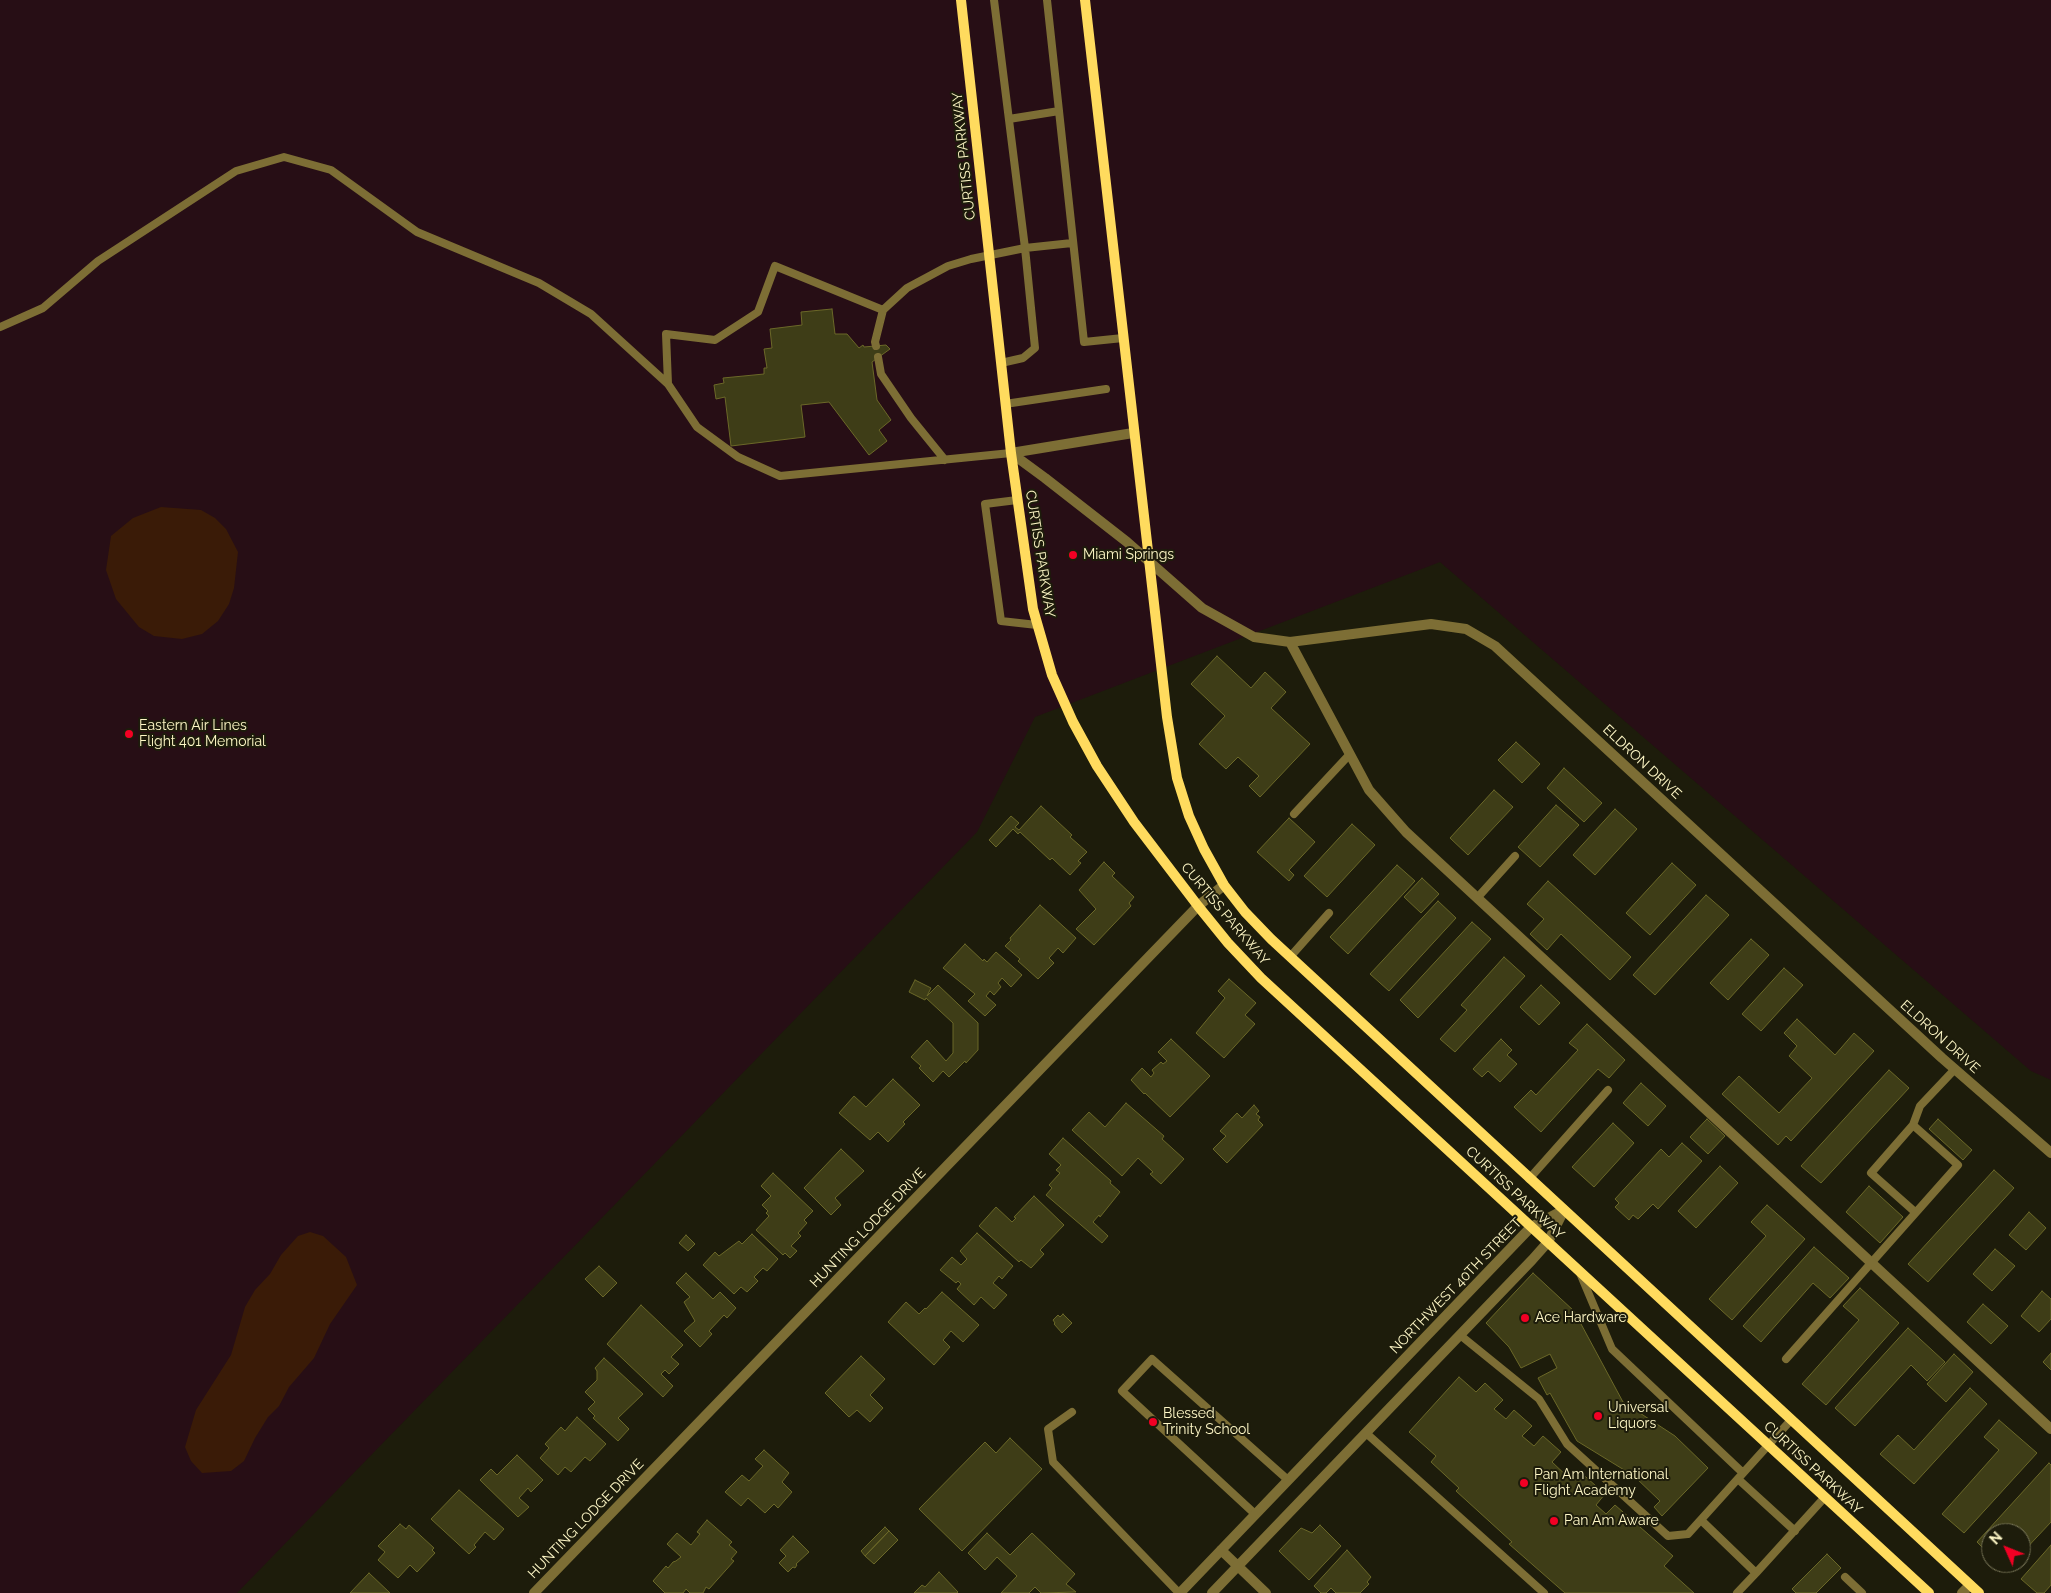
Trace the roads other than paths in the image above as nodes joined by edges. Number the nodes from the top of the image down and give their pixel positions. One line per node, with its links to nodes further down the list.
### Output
1 (961, 0): 9 (main road, CURTISS PARKWAY)
2 (994, 0): 6 (lane)
3 (1047, 0): 5 (lane)
4 (1085, 0): 12 (main road, CURTISS PARKWAY)
5 (1059, 111): 6 (lane); 7 (lane)
6 (1009, 119): 8 (lane)
7 (1072, 243): 8 (lane); 12 (lane)
8 (1025, 248): 9 (lane); 15 (lane)
9 (988, 256): 10 (lane); 15 (main road, CURTISS PARKWAY)
10 (883, 310): 13 (lane); 16 (lane)
11 (0, 327): 16 (lane)
12 (1123, 338): 19 (main road, CURTISS PARKWAY)
13 (876, 346)
14 (878, 357): 21 (lane)
15 (1001, 363): 18 (main road, CURTISS PARKWAY)
16 (668, 384): 21 (lane)
17 (1106, 389): 18 (lane)
18 (1005, 404): 20 (main road, CURTISS PARKWAY)
19 (1134, 433): 20 (street); 23 (main road, CURTISS PARKWAY)
20 (1011, 454): 21 (lane); 22 (main road, CURTISS PARKWAY); 23 (street, ELDRON DRIVE)
21 (945, 460)
22 (1017, 500): 24 (main road, CURTISS PARKWAY); 24 (lane)
23 (1148, 561): 25 (street, ELDRON DRIVE); 29 (main road, CURTISS PARKWAY)
24 (1037, 625): 31 (main road, CURTISS PARKWAY)
25 (1290, 642): 26 (street); 34 (street, ELDRON DRIVE)
26 (1350, 754): 27 (lane); 30 (street)
27 (1294, 814)
28 (1515, 856): 30 (lane)
29 (1224, 885): 31 (street, HUNTING LODGE DRIVE); 33 (main road, CURTISS PARKWAY)
30 (1478, 897): 43 (street)
31 (1198, 906): 41 (main road, CURTISS PARKWAY); 63 (street, HUNTING LODGE DRIVE)
32 (1329, 913): 33 (lane)
33 (1290, 957): 38 (main road, CURTISS PARKWAY)
34 (1955, 1069): 36 (lane); 37 (street, ELDRON DRIVE)
35 (1608, 1090): 38 (lane)
36 (1913, 1125): 40 (lane); 40 (lane)
37 (2051, 1153)
38 (1530, 1178): 39 (main road, CURTISS PARKWAY)
39 (1564, 1210): 41 (street, NORTHWEST 40TH STREET); 42 (street); 48 (main road, CURTISS PARKWAY)
40 (1915, 1212): 43 (lane)
41 (1531, 1227): 42 (main road, CURTISS PARKWAY); 53 (street, NORTHWEST 40TH STREET)
42 (1548, 1242): 44 (main road, CURTISS PARKWAY); 45 (street)
43 (1871, 1262): 46 (lane); 49 (street)
44 (1579, 1270): 51 (main road, CURTISS PARKWAY); 52 (lane)
45 (1460, 1335): 50 (street); 56 (lane)
46 (1786, 1359)
47 (1072, 1412): 64 (lane)
48 (1791, 1420): 51 (lane); 62 (main road, CURTISS PARKWAY)
49 (2051, 1429)
50 (1366, 1433): 59 (street); 67 (lane)
51 (1768, 1445): 52 (lane); 54 (main road, CURTISS PARKWAY)
52 (1740, 1476): 56 (lane); 57 (lane)
53 (1288, 1480): 55 (street, NORTHWEST 40TH STREET); 55 (lane)
54 (1825, 1497): 57 (lane); 70 (main road, CURTISS PARKWAY)
55 (1255, 1514): 58 (street, NORTHWEST 40TH STREET)
56 (1701, 1520): 60 (lane)
57 (1795, 1531): 60 (lane)
58 (1221, 1550): 59 (street); 64 (street, NORTHWEST 40TH STREET)
59 (1238, 1567): 65 (street); 66 (street)
60 (1756, 1573): 68 (lane)
61 (1845, 1577): 69 (lane)
62 (1970, 1585): 71 (street); 72 (main road, CURTISS PARKWAY)
63 (534, 1593)
64 (1179, 1593)
65 (1212, 1593)
66 (1266, 1593)
67 (1544, 1593)
68 (1736, 1593)
69 (1862, 1593)
70 (1929, 1593)
71 (1962, 1593)
72 (1979, 1593)

